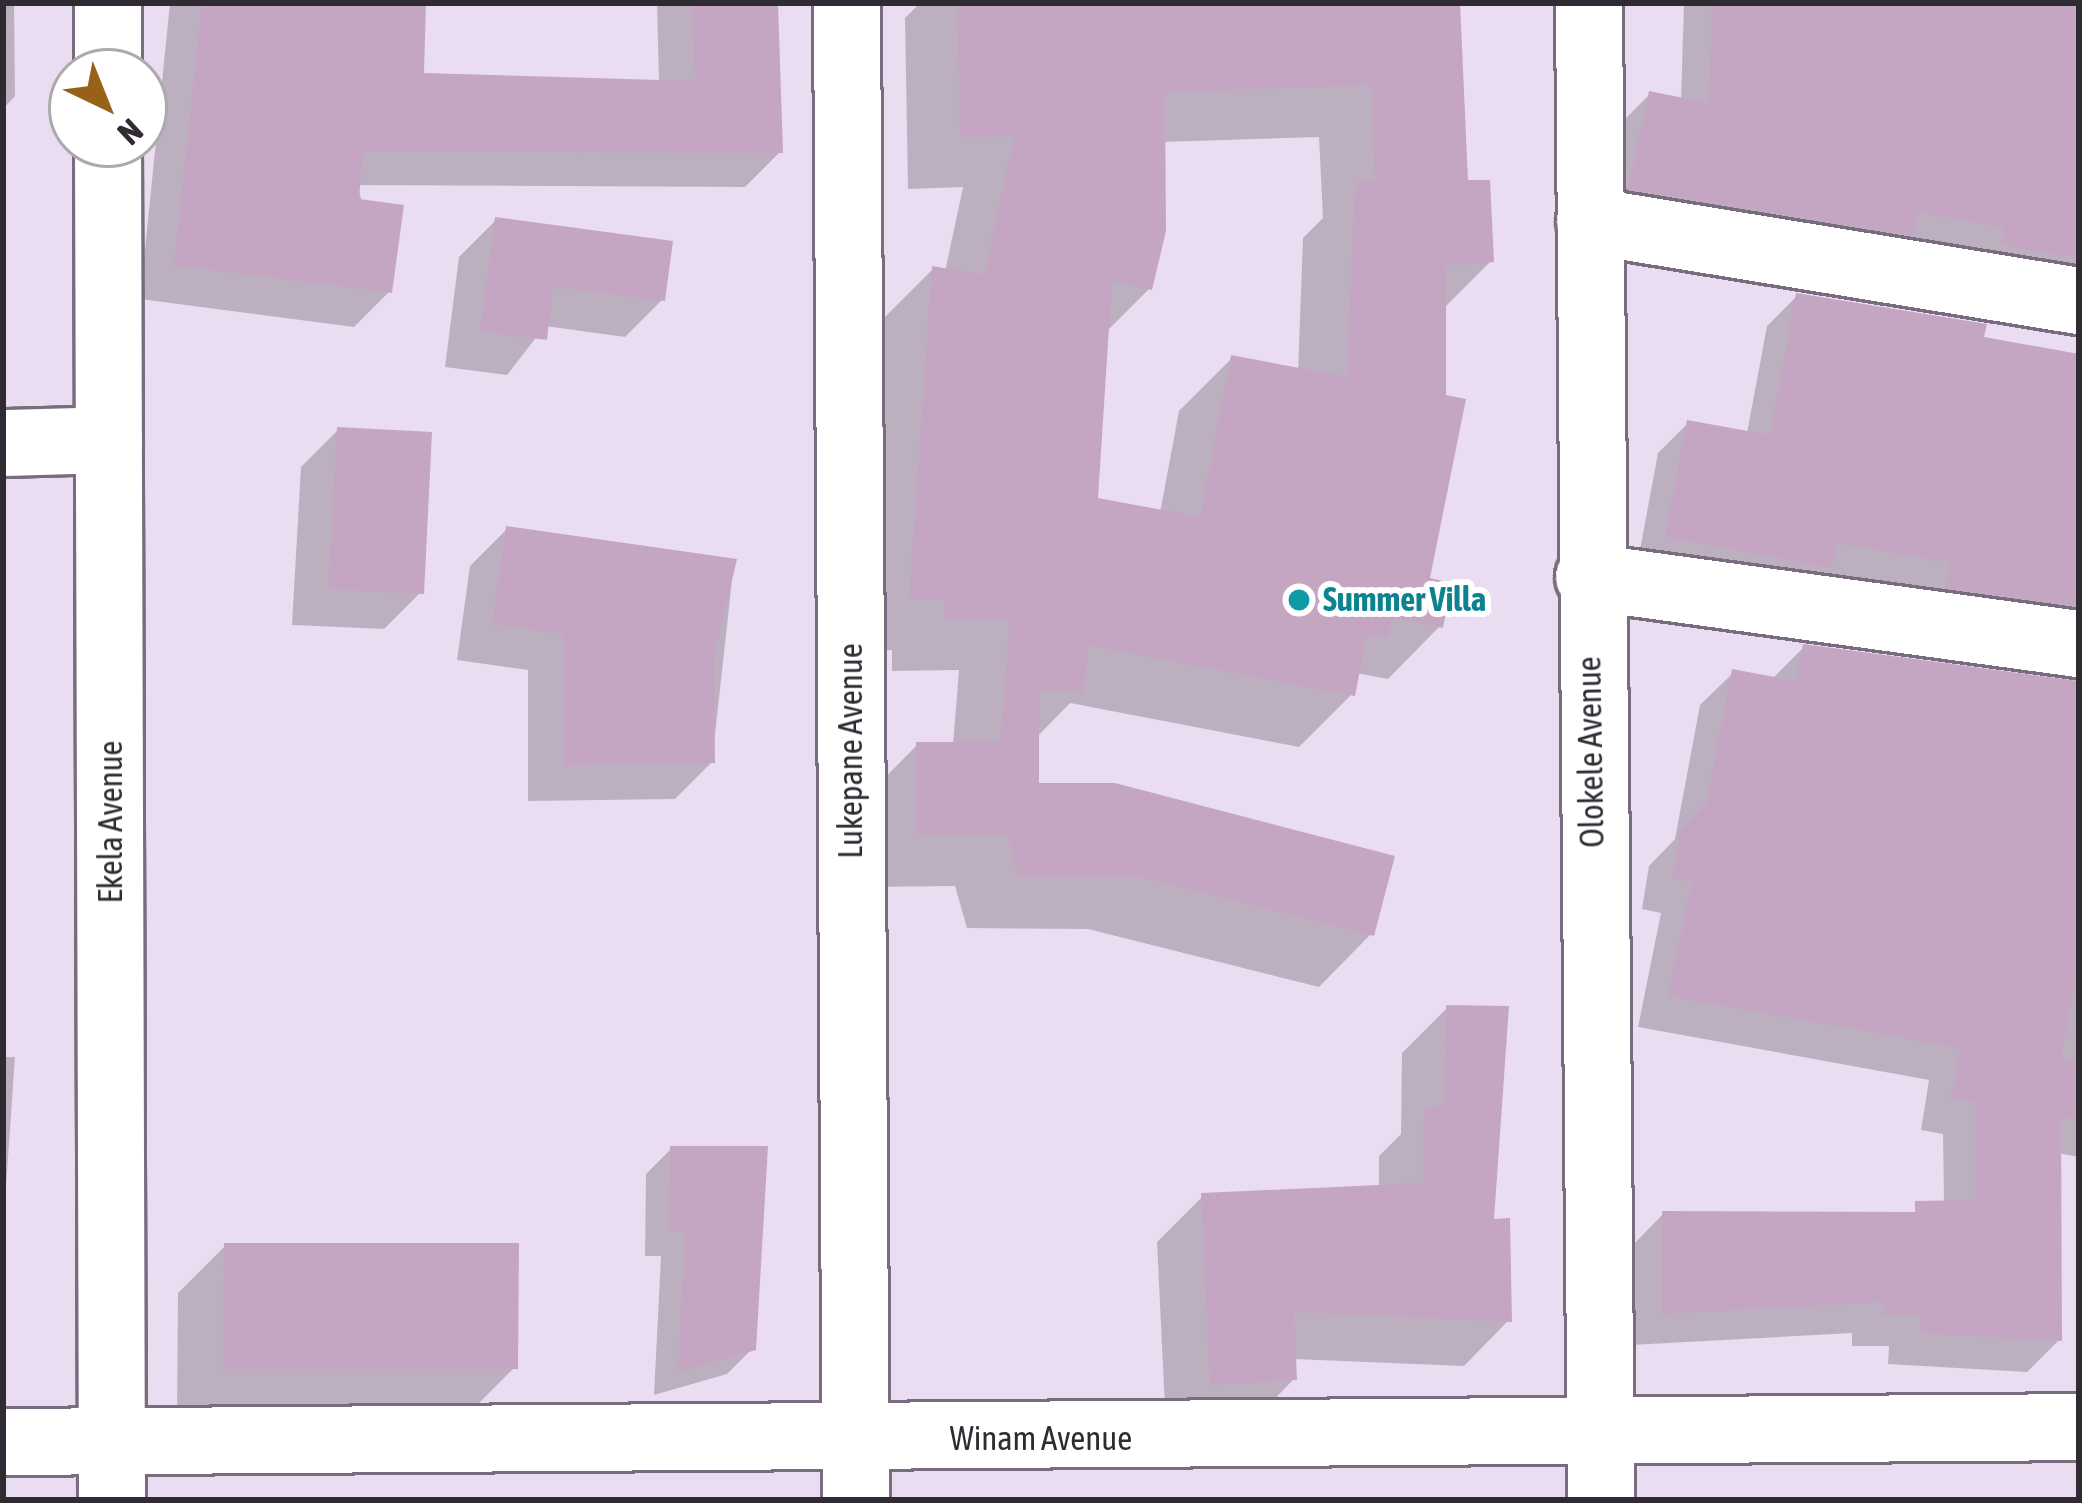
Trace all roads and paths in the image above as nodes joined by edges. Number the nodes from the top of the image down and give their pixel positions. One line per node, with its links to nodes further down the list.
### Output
1 (107, 3): 4 (street)
2 (847, 3): 16 (street, Lukepane Avenue)
3 (1589, 3): 6 (street, Olokele Avenue)
4 (108, 48)
5 (108, 168): 8 (street, Ekela Avenue)
6 (1590, 221): 7 (street); 10 (street, Olokele Avenue)
7 (2079, 301)
8 (109, 440): 9 (street); 15 (street, Ekela Avenue)
9 (3, 443)
10 (1588, 577): 11 (street); 13 (street, Olokele Avenue)
11 (2079, 644)
12 (2079, 1426): 13 (street, Winam Avenue)
13 (1600, 1435): 16 (street, Winam Avenue); 17 (street, Olokele Avenue)
14 (3, 1442): 15 (street, Winam Avenue)
15 (113, 1470): 16 (street, Winam Avenue)
16 (856, 1470)
17 (1601, 1500)

